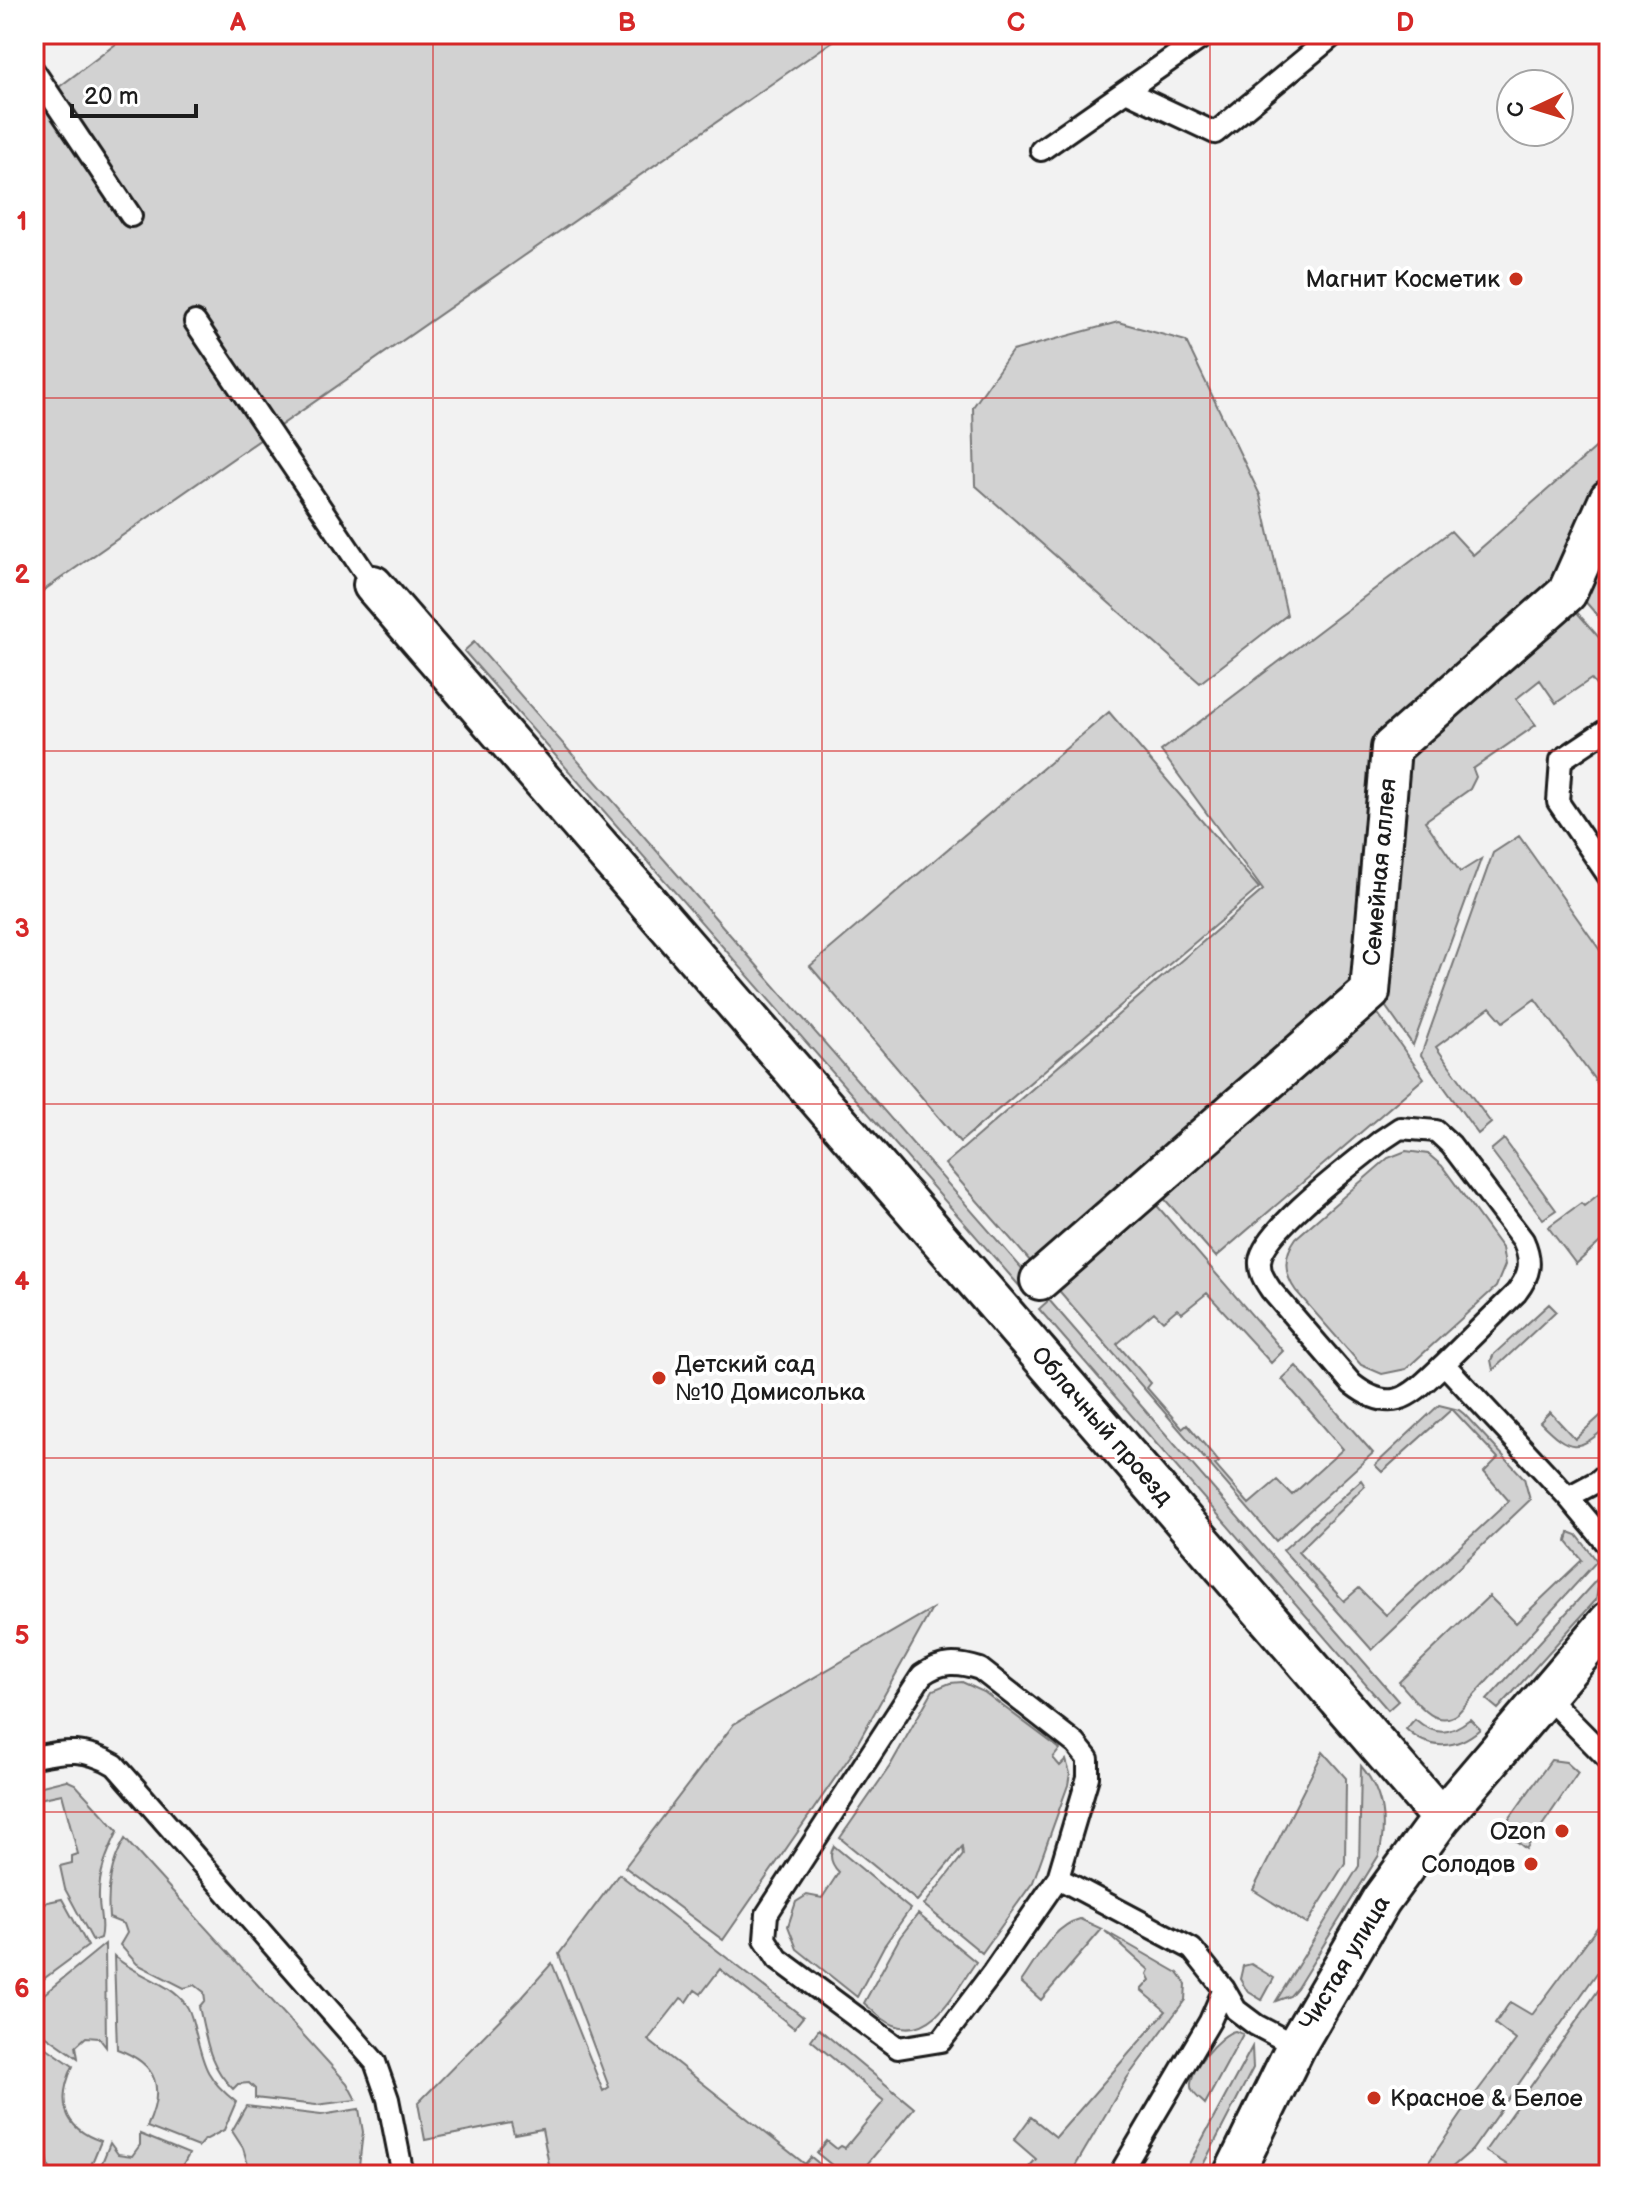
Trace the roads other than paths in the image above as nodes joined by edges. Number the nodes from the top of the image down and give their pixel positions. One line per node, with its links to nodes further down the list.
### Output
1 (1207, 34): 4 (lane)
2 (1335, 34): 4 (lane)
3 (34, 71): 6 (lane)
4 (1126, 91): 5 (lane)
5 (1041, 150)
6 (131, 216)
7 (195, 322): 9 (lane)
8 (1609, 499): 12 (street, Семейная аллея)
9 (373, 585): 21 (street, Облачный проезд)
10 (1609, 728): 11 (lane)
11 (1609, 877)
12 (1040, 1280)
13 (1444, 1364): 13 (lane); 15 (lane)
14 (1609, 1471): 15 (lane)
15 (1568, 1497): 16 (lane)
16 (1609, 1546)
17 (1609, 1621): 18 (street, Чистая улица)
18 (1545, 1695): 20 (lane); 21 (street, Чистая улица)
19 (34, 1757): 25 (lane)
20 (1609, 1760)
21 (1441, 1818): 24 (street, Чистая улица)
22 (1058, 1878): 22 (lane); 23 (lane)
23 (1224, 1989): 24 (lane); 26 (lane)
24 (1296, 2046): 27 (street, Чистая улица)
25 (403, 2175)
26 (1119, 2175)
27 (1233, 2175)

